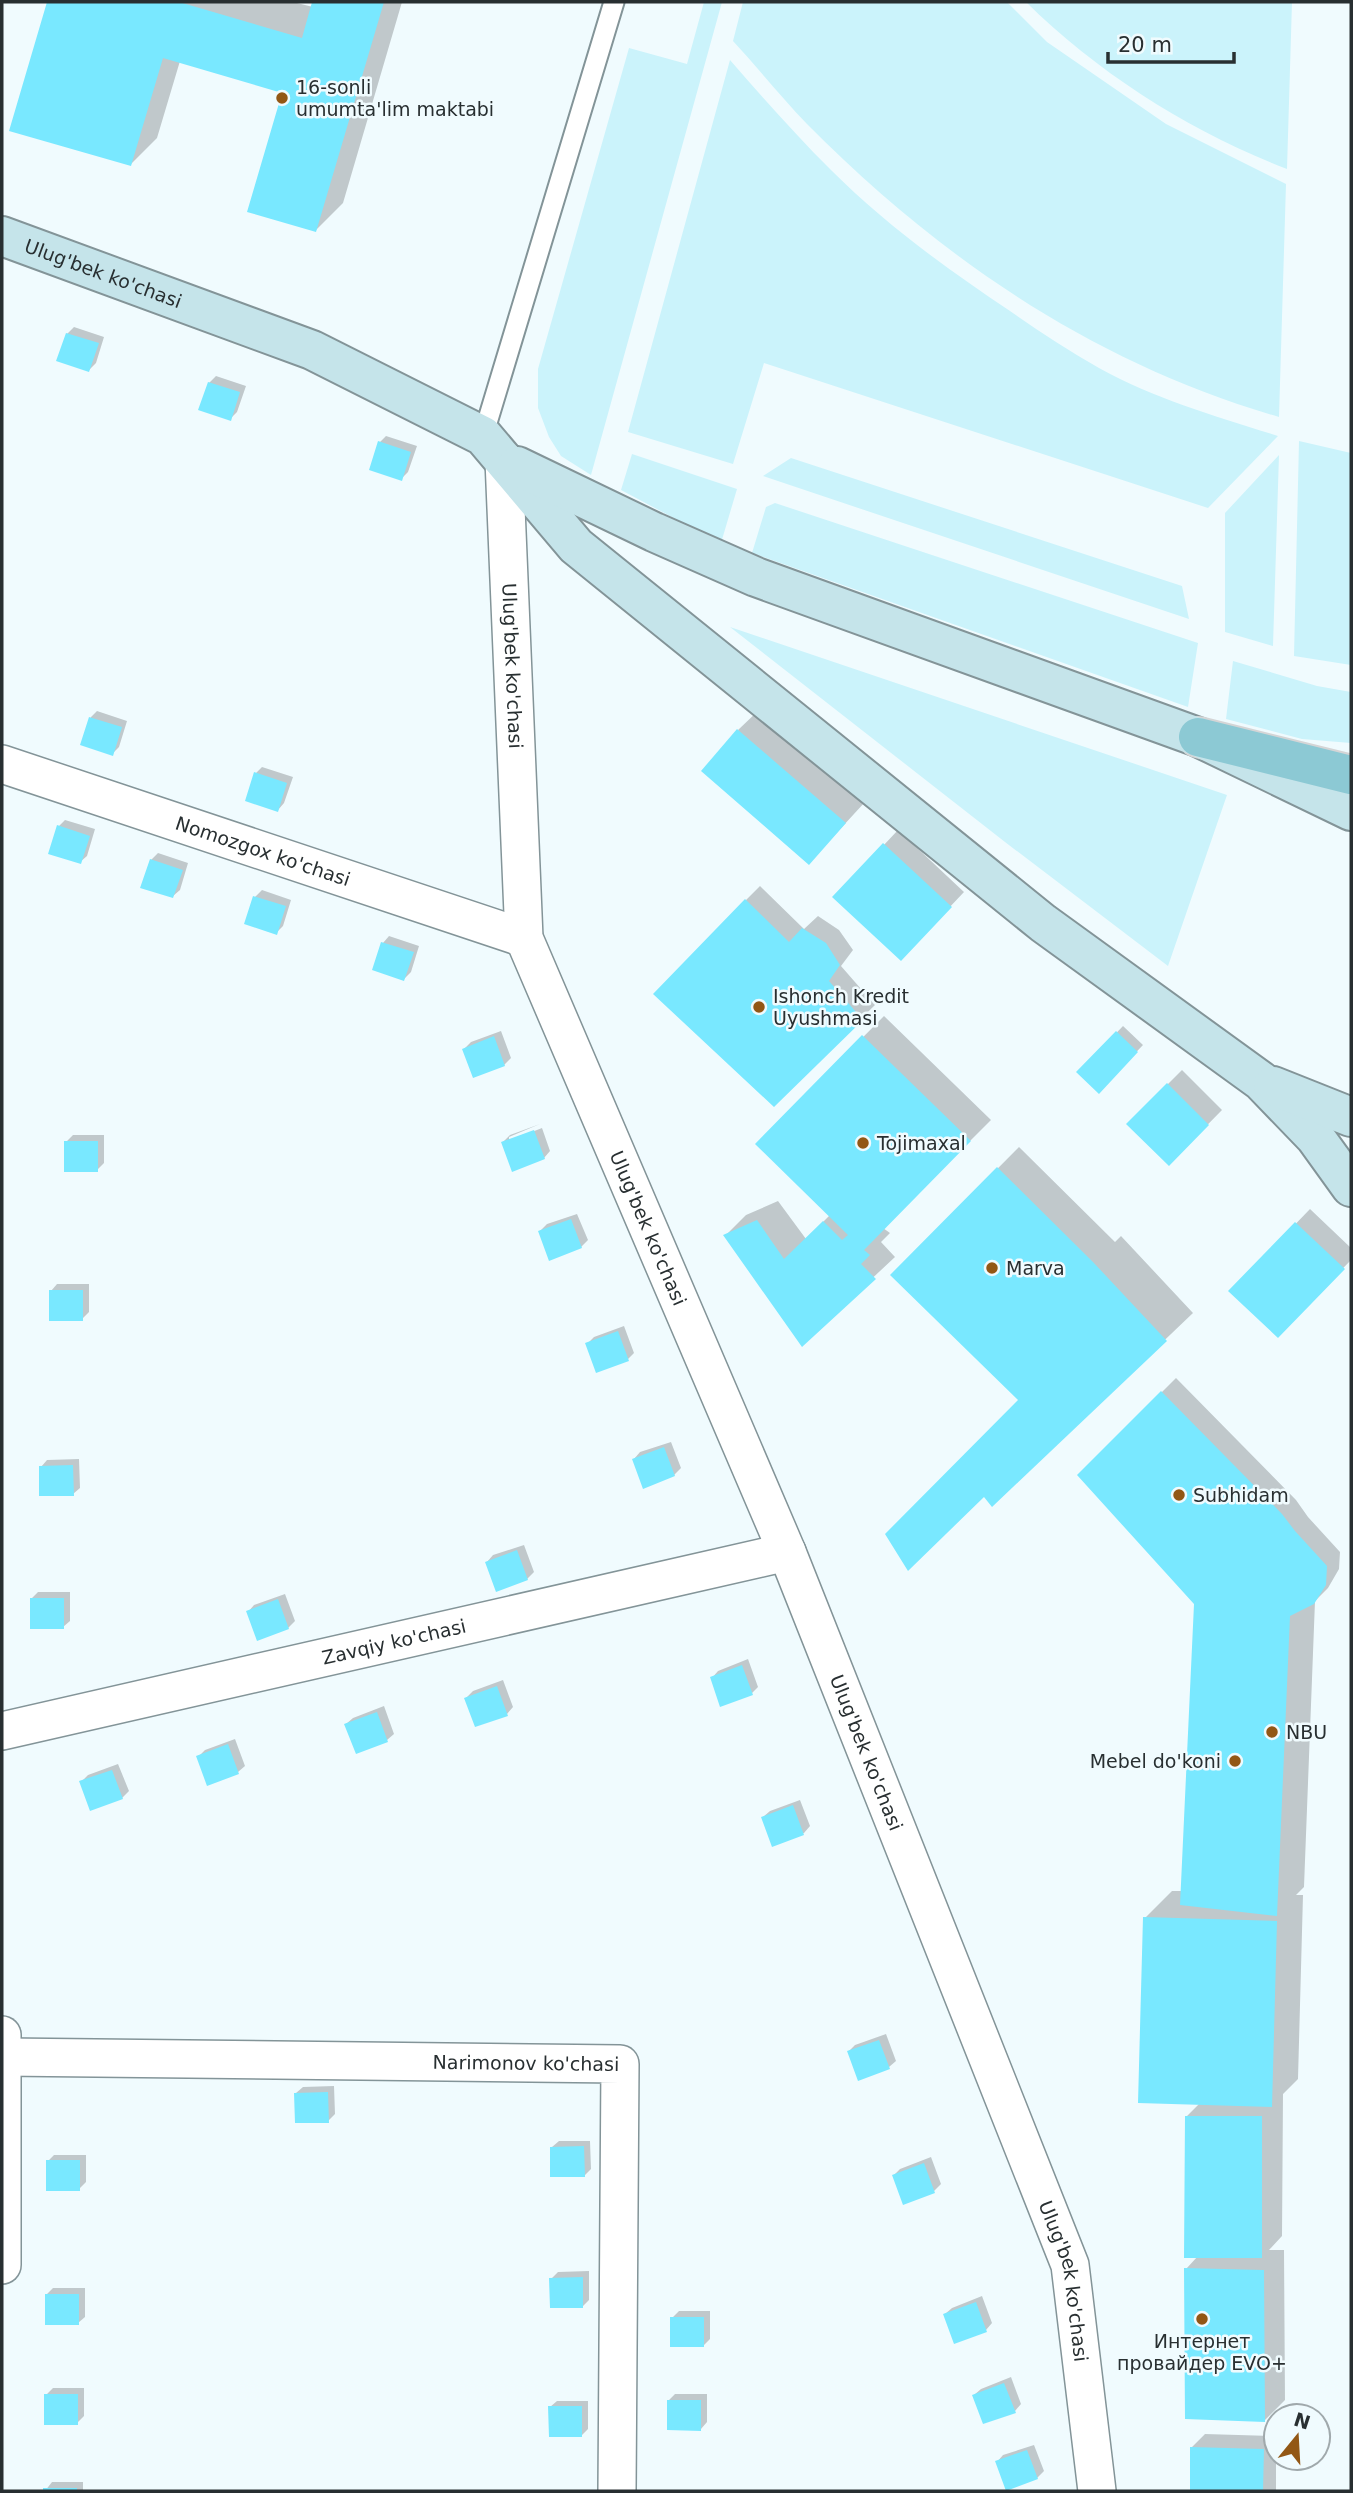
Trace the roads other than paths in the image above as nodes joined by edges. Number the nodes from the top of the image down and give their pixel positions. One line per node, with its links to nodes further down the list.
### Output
1 (614, 2): 3 (lane)
2 (2, 236): 3 (main road, Ulug'bek ko'chasi)
3 (493, 448): 4 (main road); 8 (street, Ulug'bek ko'chasi); 9 (main road)
4 (1198, 737): 6 (main road); 7 (main road)
5 (2, 764): 8 (street, Nomozgox ko'chasi)
6 (1351, 775)
7 (1351, 811)
8 (524, 938): 12 (street, Ulug'bek ko'chasi)
9 (1261, 1081): 10 (main road); 11 (main road)
10 (1351, 1118)
11 (1351, 1187)
12 (787, 1552): 13 (street, Zavqiy ko'chasi); 17 (street, Ulug'bek ko'chasi)
13 (2, 1731)
14 (3, 2046): 15 (street, Narimonov ko'chasi); 16 (street, Narimonov ko'chasi)
15 (2, 2265)
16 (617, 2491)
17 (1097, 2491)

